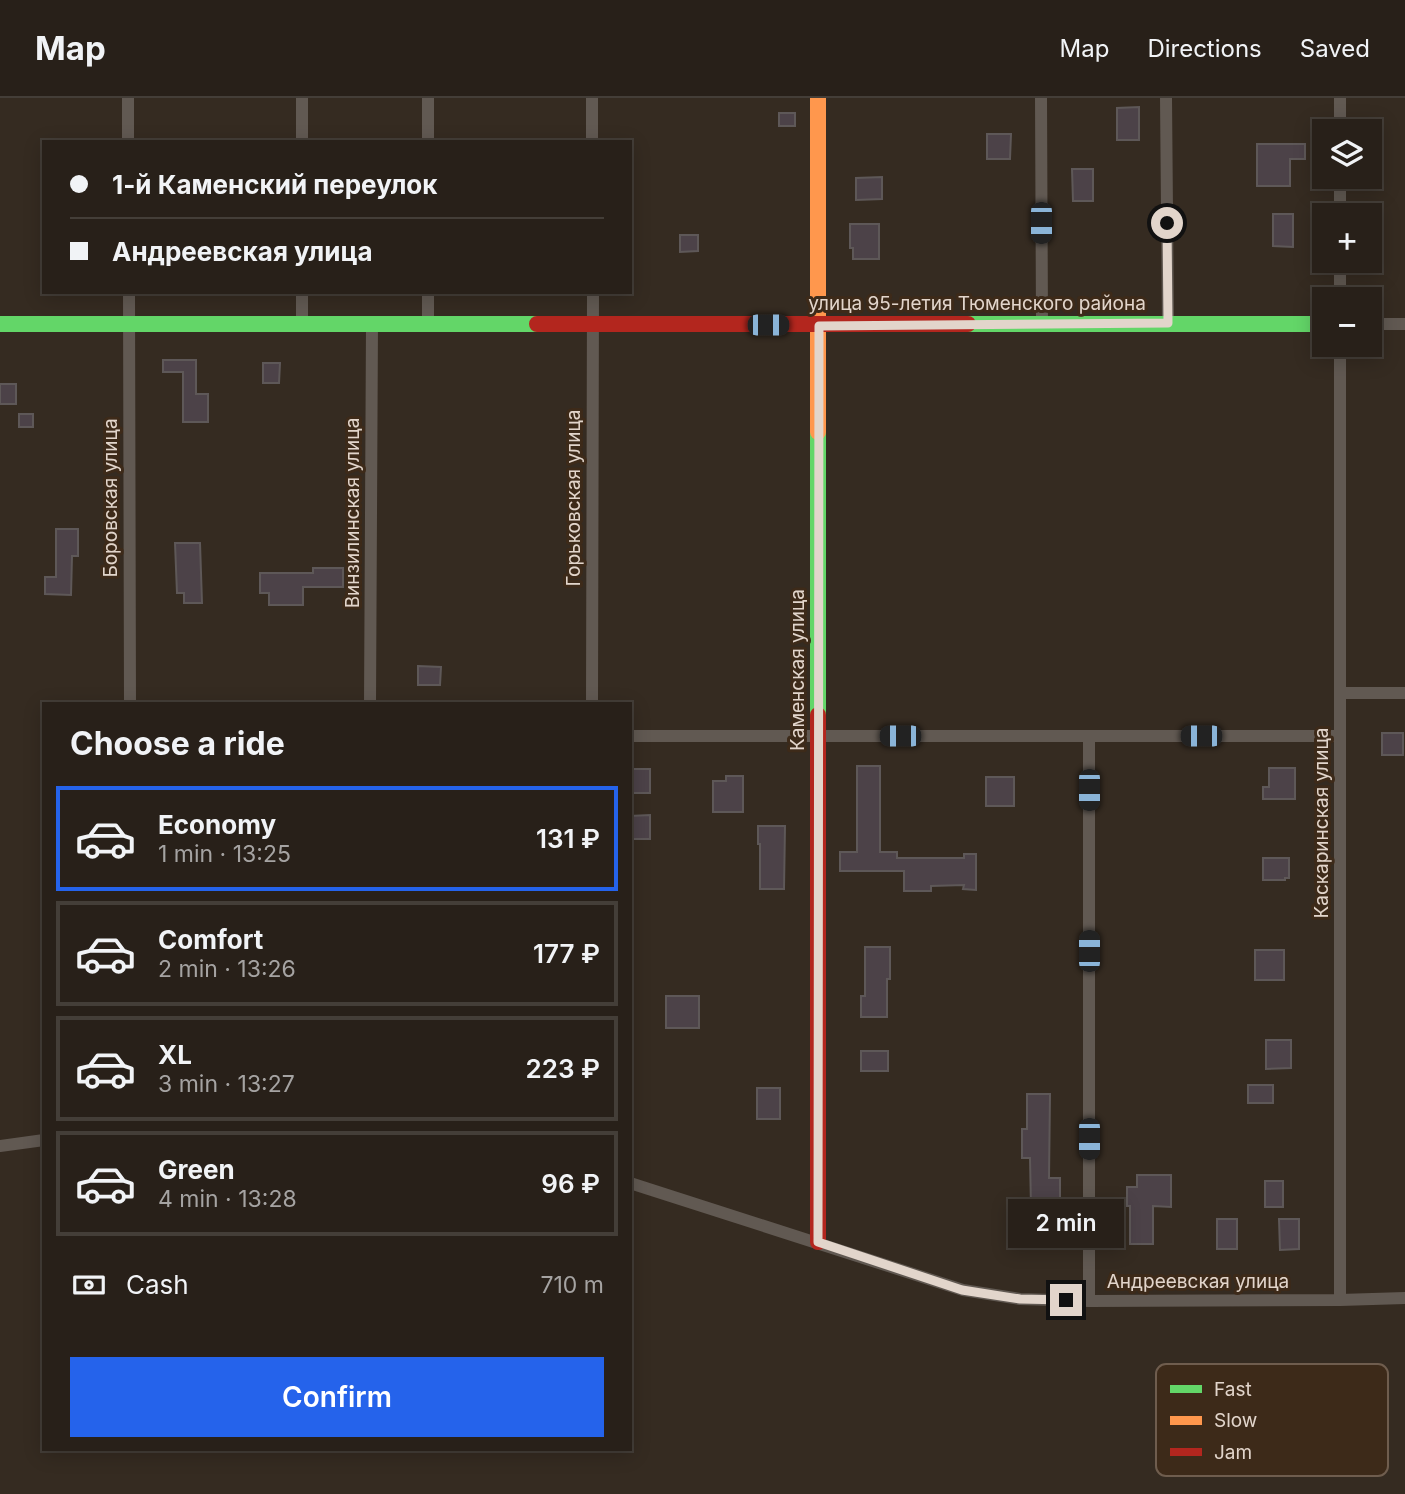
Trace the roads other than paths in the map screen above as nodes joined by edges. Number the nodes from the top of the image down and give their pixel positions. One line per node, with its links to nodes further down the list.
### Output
1 (128, 98): 10 (street)
2 (302, 98): 11 (street)
3 (428, 98): 12 (street)
4 (592, 98): 13 (street)
5 (818, 98): 29 (street, Каменская улица)
6 (1041, 98): 21 (street)
7 (1166, 98): 22 (street)
8 (1340, 98): 9 (street)
9 (1340, 119)
10 (128, 140)
11 (302, 140)
12 (428, 140)
13 (592, 140)
14 (129, 294): 24 (street, Боровская улица)
15 (302, 294): 18 (street)
16 (428, 294): 20 (street)
17 (593, 294): 25 (street, Горьковская улица)
18 (302, 323): 19 (street, улица 95-летия Тюменского района); 24 (street, улица 95-летия Тюменского района)
19 (372, 323): 20 (street, улица 95-летия Тюменского района); 34 (street, Винзилинская улица)
20 (428, 323): 25 (street, улица 95-летия Тюменского района)
21 (1042, 323): 22 (street, улица 95-летия Тюменского района); 29 (street, улица 95-летия Тюменского района)
22 (1168, 323): 26 (street, улица 95-летия Тюменского района)
23 (0, 324): 24 (street, улица 95-летия Тюменского района)
24 (129, 324): 33 (street, Боровская улица)
25 (593, 324): 29 (street, улица 95-летия Тюменского района); 35 (street, Горьковская улица)
26 (1312, 324)
27 (1382, 324): 28 (street)
28 (1405, 324)
29 (819, 326): 37 (street, Каменская улица)
30 (1340, 357): 32 (street, Каскаринская улица)
31 (1405, 693): 32 (street)
32 (1340, 694): 39 (street, Каскаринская улица)
33 (130, 702)
34 (370, 702)
35 (592, 702)
36 (632, 736): 37 (street)
37 (818, 736): 38 (street); 43 (street, Каменская улица)
38 (1089, 736): 39 (street); 46 (street)
39 (1340, 736): 45 (street, Каскаринская улица)
40 (42, 1140): 41 (street)
41 (0, 1146)
42 (632, 1183): 43 (street, Андреевская улица)
43 (818, 1242): 46 (street, Андреевская улица)
44 (1405, 1298): 45 (street, Андреевская улица)
45 (1340, 1300): 46 (street, Андреевская улица)
46 (1089, 1301)

